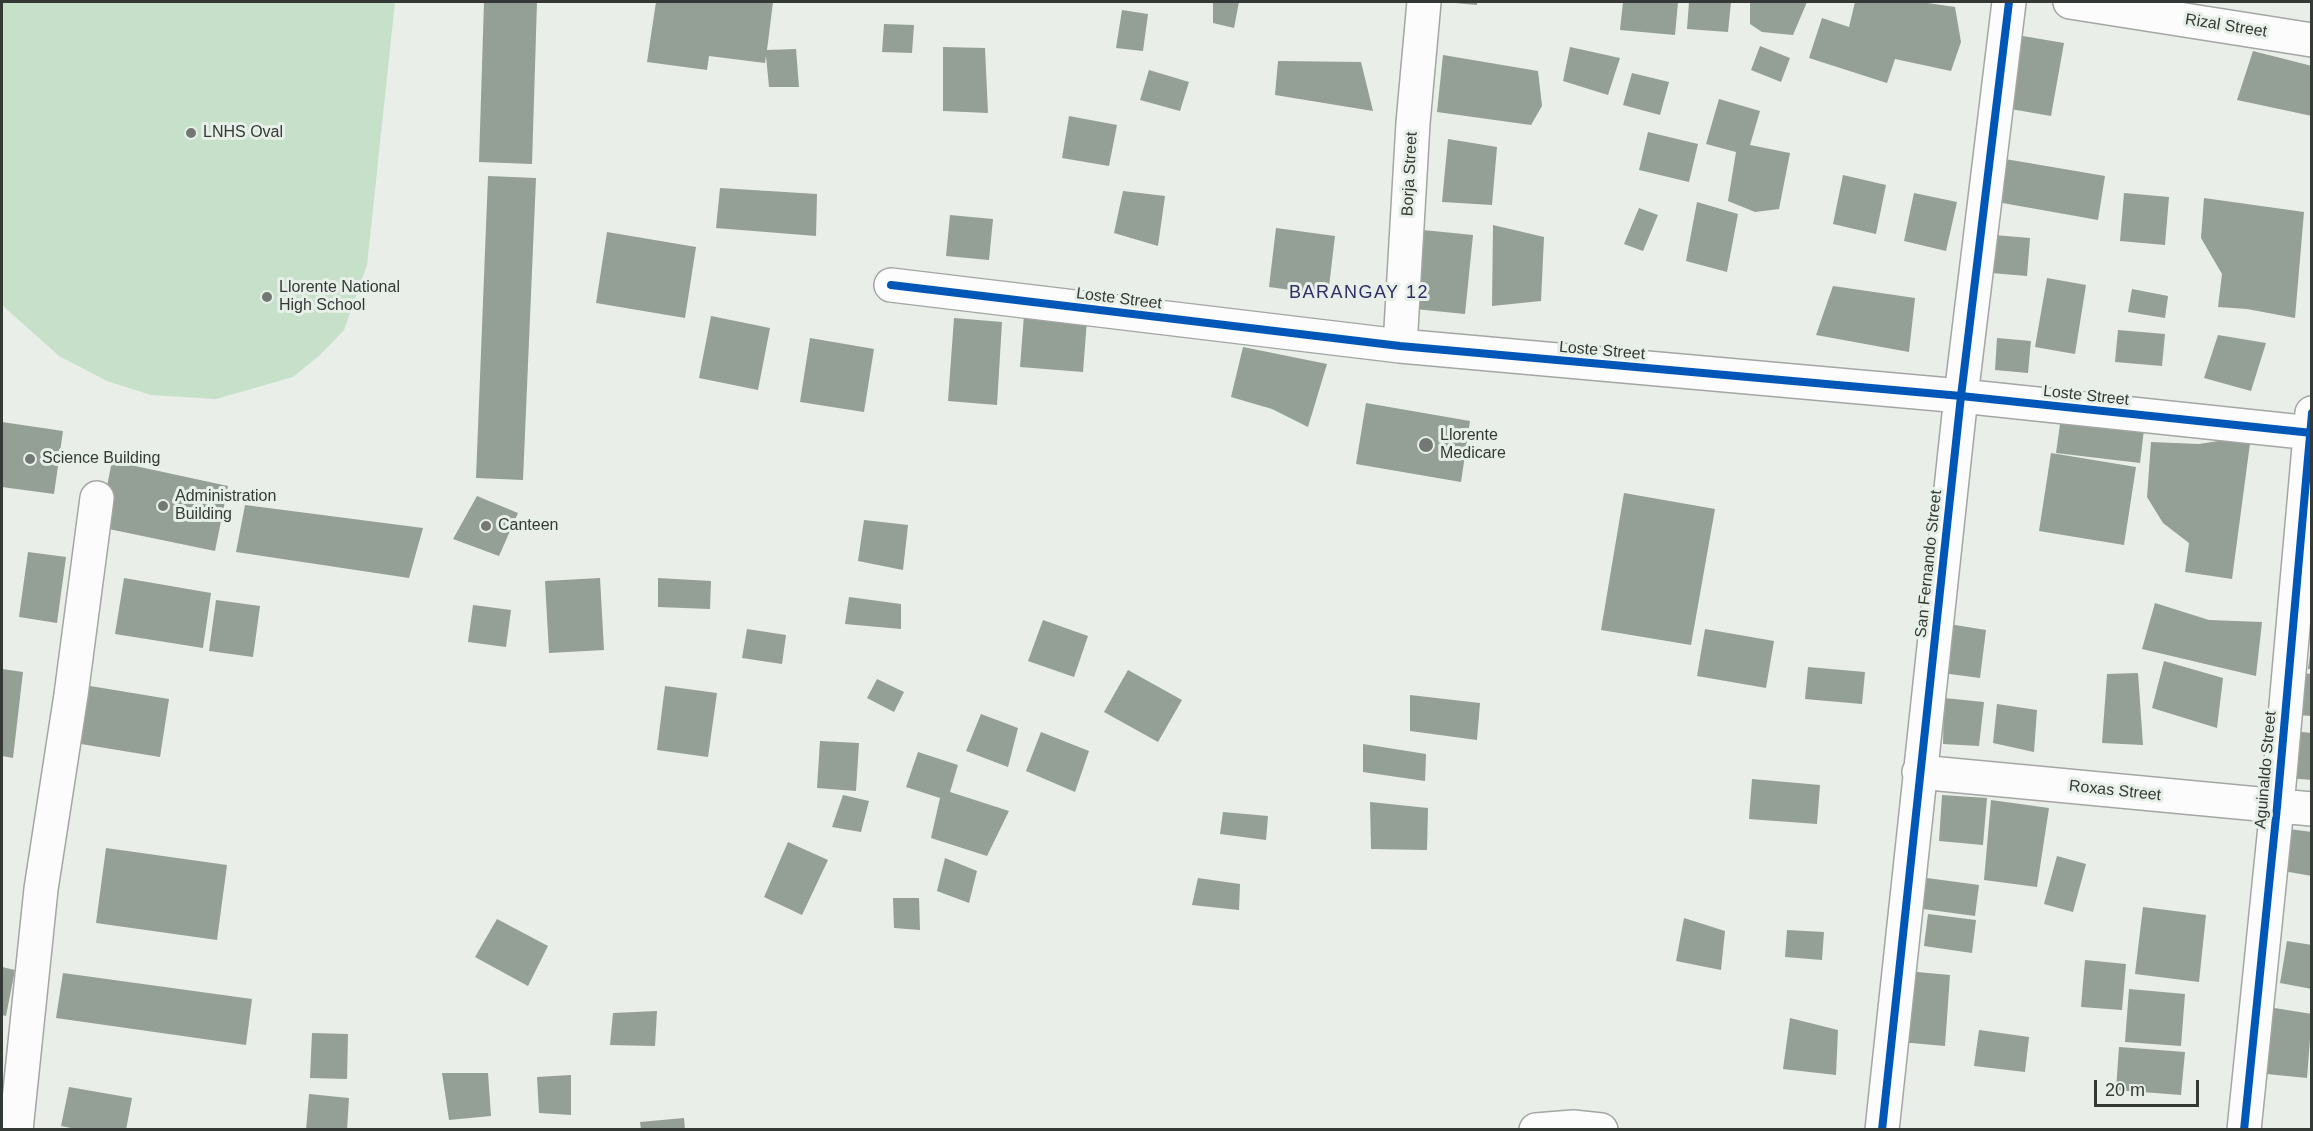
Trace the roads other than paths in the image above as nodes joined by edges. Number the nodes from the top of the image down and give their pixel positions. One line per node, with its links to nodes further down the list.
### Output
1 (1424, 2): 6 (street, Borja Street)
2 (2008, 2): 7 (street, San Fernando Street)
3 (2070, 2): 4 (street, Rizal Street)
4 (2312, 40)
5 (891, 285): 6 (street, Loste Street)
6 (1400, 346): 7 (street, Loste Street)
7 (1961, 396): 8 (street, Loste Street); 10 (street, San Fernando Street)
8 (2311, 426): 11 (street, Aguinaldo Street)
9 (97, 498): 13 (street)
10 (1919, 772): 11 (street, Roxas Street); 16 (street, San Fernando Street)
11 (2277, 807): 12 (street, Roxas Street); 17 (street, Aguinaldo Street)
12 (2312, 809)
13 (16, 1130)
14 (1536, 1130): 15 (street)
15 (1601, 1130)
16 (1882, 1130)
17 (2244, 1130)

